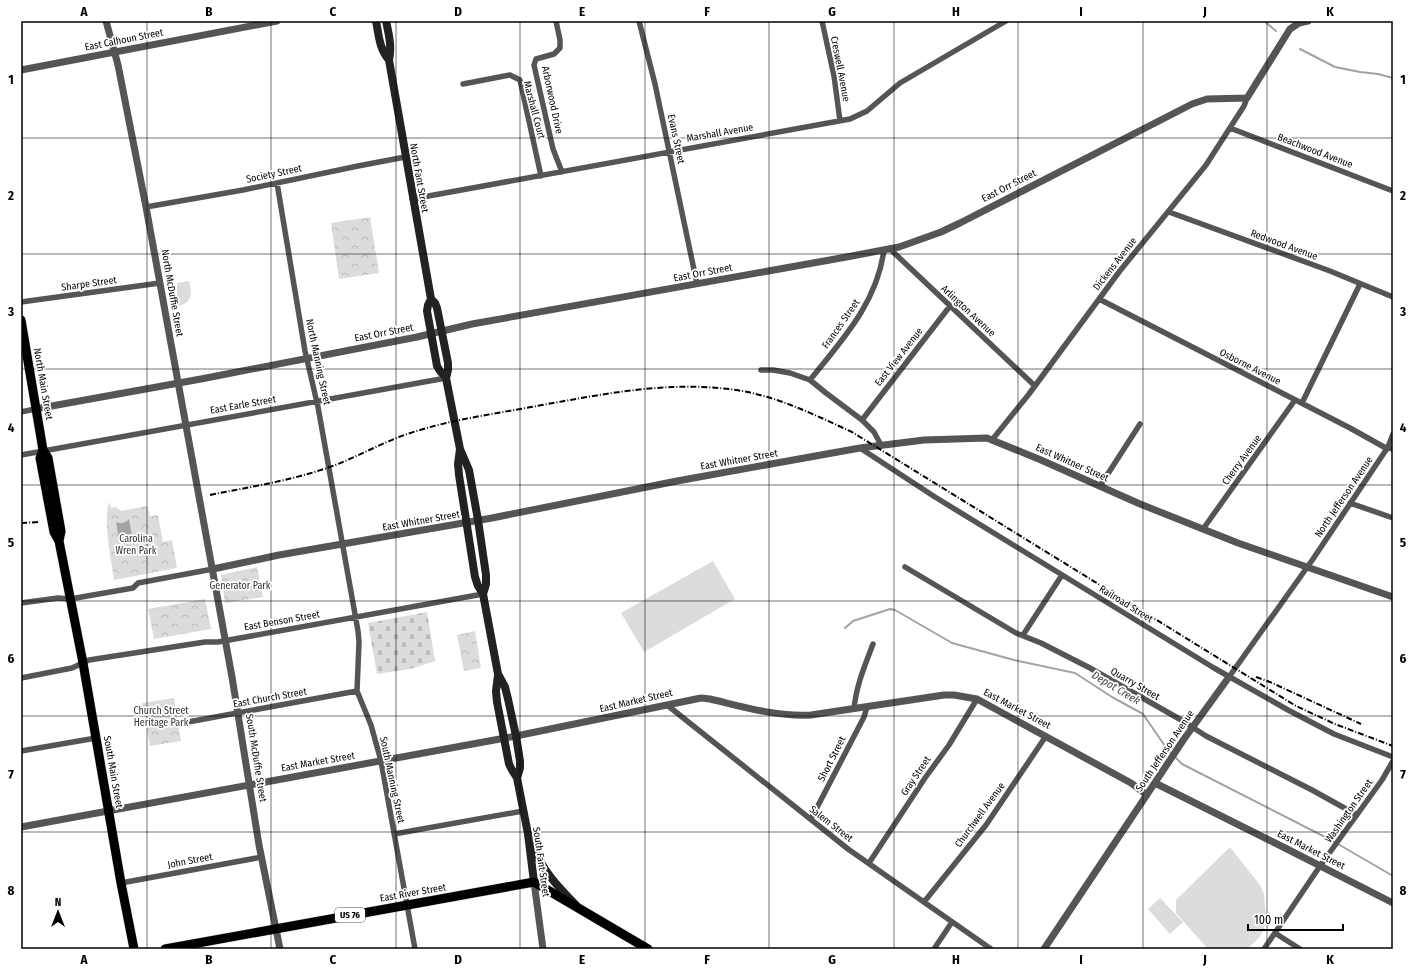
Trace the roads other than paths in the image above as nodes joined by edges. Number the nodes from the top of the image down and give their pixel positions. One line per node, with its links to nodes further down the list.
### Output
1 (106, 21): 10 (street, North McDuffie Street)
2 (277, 21): 10 (street, East Calhoun Street)
3 (376, 21): 11 (main road, North Fant Street)
4 (386, 21): 11 (main road, North Fant Street)
5 (556, 21): 19 (street, Arborwood Drive)
6 (639, 21): 17 (street, Evans Street)
7 (822, 21): 15 (street, Creswell Avenue)
8 (1006, 21): 15 (street, Marshall Avenue)
9 (1308, 21): 14 (street)
10 (114, 52): 12 (street, East Calhoun Street); 24 (street, North McDuffie Street)
11 (389, 60): 18 (main road, North Fant Street)
12 (21, 70)
13 (463, 84): 20 (street, Marshall Court)
14 (1247, 98): 16 (street, Dickens Avenue); 26 (street, East Orr Street)
15 (840, 120): 17 (street, Marshall Avenue)
16 (1230, 128): 22 (street, Beachwood Avenue); 25 (street, Dickens Avenue)
17 (669, 151): 19 (street, Marshall Avenue); 28 (street, Evans Street)
18 (405, 158): 21 (street, Society Street); 23 (main road, North Fant Street)
19 (562, 172): 20 (street, Marshall Avenue)
20 (541, 176): 23 (street, Marshall Avenue)
21 (277, 183): 24 (street, Society Street); 39 (street, North Manning Street)
22 (1393, 191)
23 (412, 199): 31 (main road, North Fant Street)
24 (146, 207): 27 (street, North McDuffie Street)
25 (1168, 212): 29 (street, Redwood Avenue); 32 (street, Dickens Avenue)
26 (887, 249): 28 (street, East Orr Street); 34 (street, Arlington Avenue); 42 (street, Frances Street)
27 (160, 283): 33 (street, Sharpe Street); 43 (street, North McDuffie Street)
28 (697, 284): 36 (street, East Orr Street)
29 (1360, 284): 30 (street, Redwood Avenue); 47 (street)
30 (1393, 297)
31 (431, 299): 36 (main road, North Fant Street); 38 (main road, North Fant Street)
32 (1099, 299): 44 (street, Dickens Avenue); 45 (street, Osborne Avenue)
33 (21, 302)
34 (950, 306): 44 (street, Arlington Avenue); 50 (street, East View Avenue)
35 (21, 320): 37 (main road, North Main Street)
36 (442, 330): 38 (street, East Orr Street); 41 (main road, North Fant Street)
37 (22, 333): 48 (main road, North Main Street)
38 (431, 333): 39 (street, East Orr Street); 41 (main road, North Fant Street)
39 (308, 358): 43 (street, East Orr Street); 46 (street, North Manning Street)
40 (761, 370): 42 (street)
41 (446, 378): 46 (street, East Earle Street); 58 (main road, North Fant Street)
42 (810, 380): 50 (street)
43 (178, 383): 48 (street, East Orr Street); 52 (street, North McDuffie Street)
44 (1035, 386): 54 (street, Dickens Avenue)
45 (1295, 400): 47 (street, Osborne Avenue); 66 (street, Cherry Avenue)
46 (317, 401): 52 (street, East Earle Street); 67 (street, North Manning Street)
47 (1302, 403): 57 (street, Osborne Avenue)
48 (36, 409): 49 (street); 59 (main road, North Main Street)
49 (21, 412)
50 (862, 420): 55 (street)
51 (1140, 424): 61 (street)
52 (186, 425): 59 (street, East Earle Street); 70 (street, North McDuffie Street)
53 (1393, 434): 57 (street, North Jefferson Avenue)
54 (992, 440): 55 (street, East Whitner Street); 61 (street, East Whitner Street)
55 (881, 445): 56 (street, East Whitner Street)
56 (860, 448): 64 (street, East Whitner Street); 71 (street, Railroad Street)
57 (1390, 448): 62 (street, North Jefferson Avenue)
58 (460, 449): 64 (main road, North Fant Street); 65 (main road, North Fant Street)
59 (43, 450): 60 (street, East Earle Street); 74 (main road, North Main Street)
60 (21, 455)
61 (1100, 486): 66 (street, East Whitner Street)
62 (1350, 503): 63 (street); 69 (street, North Jefferson Avenue)
63 (1393, 518)
64 (478, 520): 65 (street, East Whitner Street); 72 (main road, South Fant Street)
65 (466, 522): 67 (street, East Whitner Street); 72 (main road, South Fant Street)
66 (1203, 529): 69 (street, East Whitner Street)
67 (343, 545): 70 (street, East Whitner Street); 76 (street, South Manning Street)
68 (905, 567): 77 (street, Quarry Street)
69 (1307, 568): 73 (street, East Whitner Street); 82 (street, South Jefferson Avenue)
70 (212, 569): 74 (street, East Whitner Street); 78 (street, South McDuffie Street)
71 (1062, 575): 77 (street); 82 (street, Railroad Street)
72 (484, 594): 76 (street, East Benson Street); 81 (main road, South Fant Street)
73 (1393, 597)
74 (70, 599): 75 (street, East Whitner Street); 80 (main road, South Main Street)
75 (21, 603)
76 (356, 617): 78 (street, East Benson Street); 84 (street, South Manning Street)
77 (1022, 635): 91 (street, Quarry Street)
78 (226, 641): 80 (street, East Benson Street); 89 (street, South McDuffie Street)
79 (873, 644): 88 (street)
80 (83, 663): 83 (street, East Benson Street); 94 (main road, South Main Street)
81 (498, 674): 92 (main road, South Fant Street); 95 (main road, South Fant Street)
82 (1229, 677): 91 (street, South Jefferson Avenue); 97 (street, Railroad Street)
83 (21, 678)
84 (356, 691): 89 (street, East Church Street); 98 (street, South Manning Street)
85 (977, 699): 87 (street, East Market Street); 93 (street, East Market Street); 112 (street, Gray Street)
86 (667, 705): 88 (street, East Market Street); 92 (street, East Market Street); 107 (street, Salem Street)
87 (867, 707): 88 (street, East Market Street); 107 (street, Short Street)
88 (854, 709)
89 (238, 713): 90 (street, East Church Street); 102 (street, South McDuffie Street)
90 (188, 722)
91 (1193, 727): 101 (street, South Jefferson Avenue); 106 (street, Quarry Street)
92 (516, 736): 95 (street, East Market Street); 100 (main road, South Fant Street)
93 (1046, 736): 103 (street, East Market Street); 116 (street, Churchwell Avenue)
94 (96, 738): 96 (street); 105 (main road, South Main Street)
95 (504, 738): 98 (street, East Market Street); 100 (main road, South Fant Street)
96 (21, 751)
97 (1393, 757)
98 (381, 761): 102 (street, East Market Street); 109 (street, South Manning Street)
99 (1393, 761): 106 (street, Washington Street)
100 (517, 778): 104 (main road, South Fant Street)
101 (1155, 783): 103 (street, South Jefferson Avenue); 113 (street, East Market Street)
102 (250, 784): 105 (street, East Market Street); 111 (street, South McDuffie Street)
103 (1147, 795): 131 (street, South Jefferson Avenue)
104 (523, 810): 109 (street); 110 (main road, South Fant Street)
105 (108, 811): 108 (street, East Market Street); 115 (main road, South Main Street)
106 (1357, 815): 113 (street, Washington Street)
107 (811, 819): 112 (street, Salem Street)
108 (21, 827)
109 (394, 834): 118 (street, South Manning Street)
110 (528, 834): 114 (main road, South Fant Street); 119 (main road)
111 (262, 856): 115 (street, John Street); 121 (street, South McDuffie Street)
112 (869, 863): 116 (street, Salem Street)
113 (1320, 866): 117 (street, East Market Street); 122 (street, Washington Street)
114 (534, 882): 118 (main road, East River Street / US 76); 119 (main road); 127 (street, South Fant Street)
115 (121, 883): 123 (main road, South Main Street)
116 (924, 902): 120 (street, Salem Street)
117 (1393, 903)
118 (407, 905): 121 (main road, East River Street / US 76); 126 (street, South Manning Street)
119 (581, 909): 128 (main road)
120 (952, 922): 129 (street); 130 (street, Salem Street)
121 (276, 929): 124 (main road, East River Street / US 76); 125 (street, South McDuffie Street)
122 (1275, 933): 132 (street, Washington Street); 133 (street)
123 (134, 949)
124 (165, 949)
125 (280, 949)
126 (415, 949)
127 (543, 949)
128 (648, 949)
129 (934, 949)
130 (991, 949)
131 (1044, 949)
132 (1264, 949)
133 (1300, 949)

